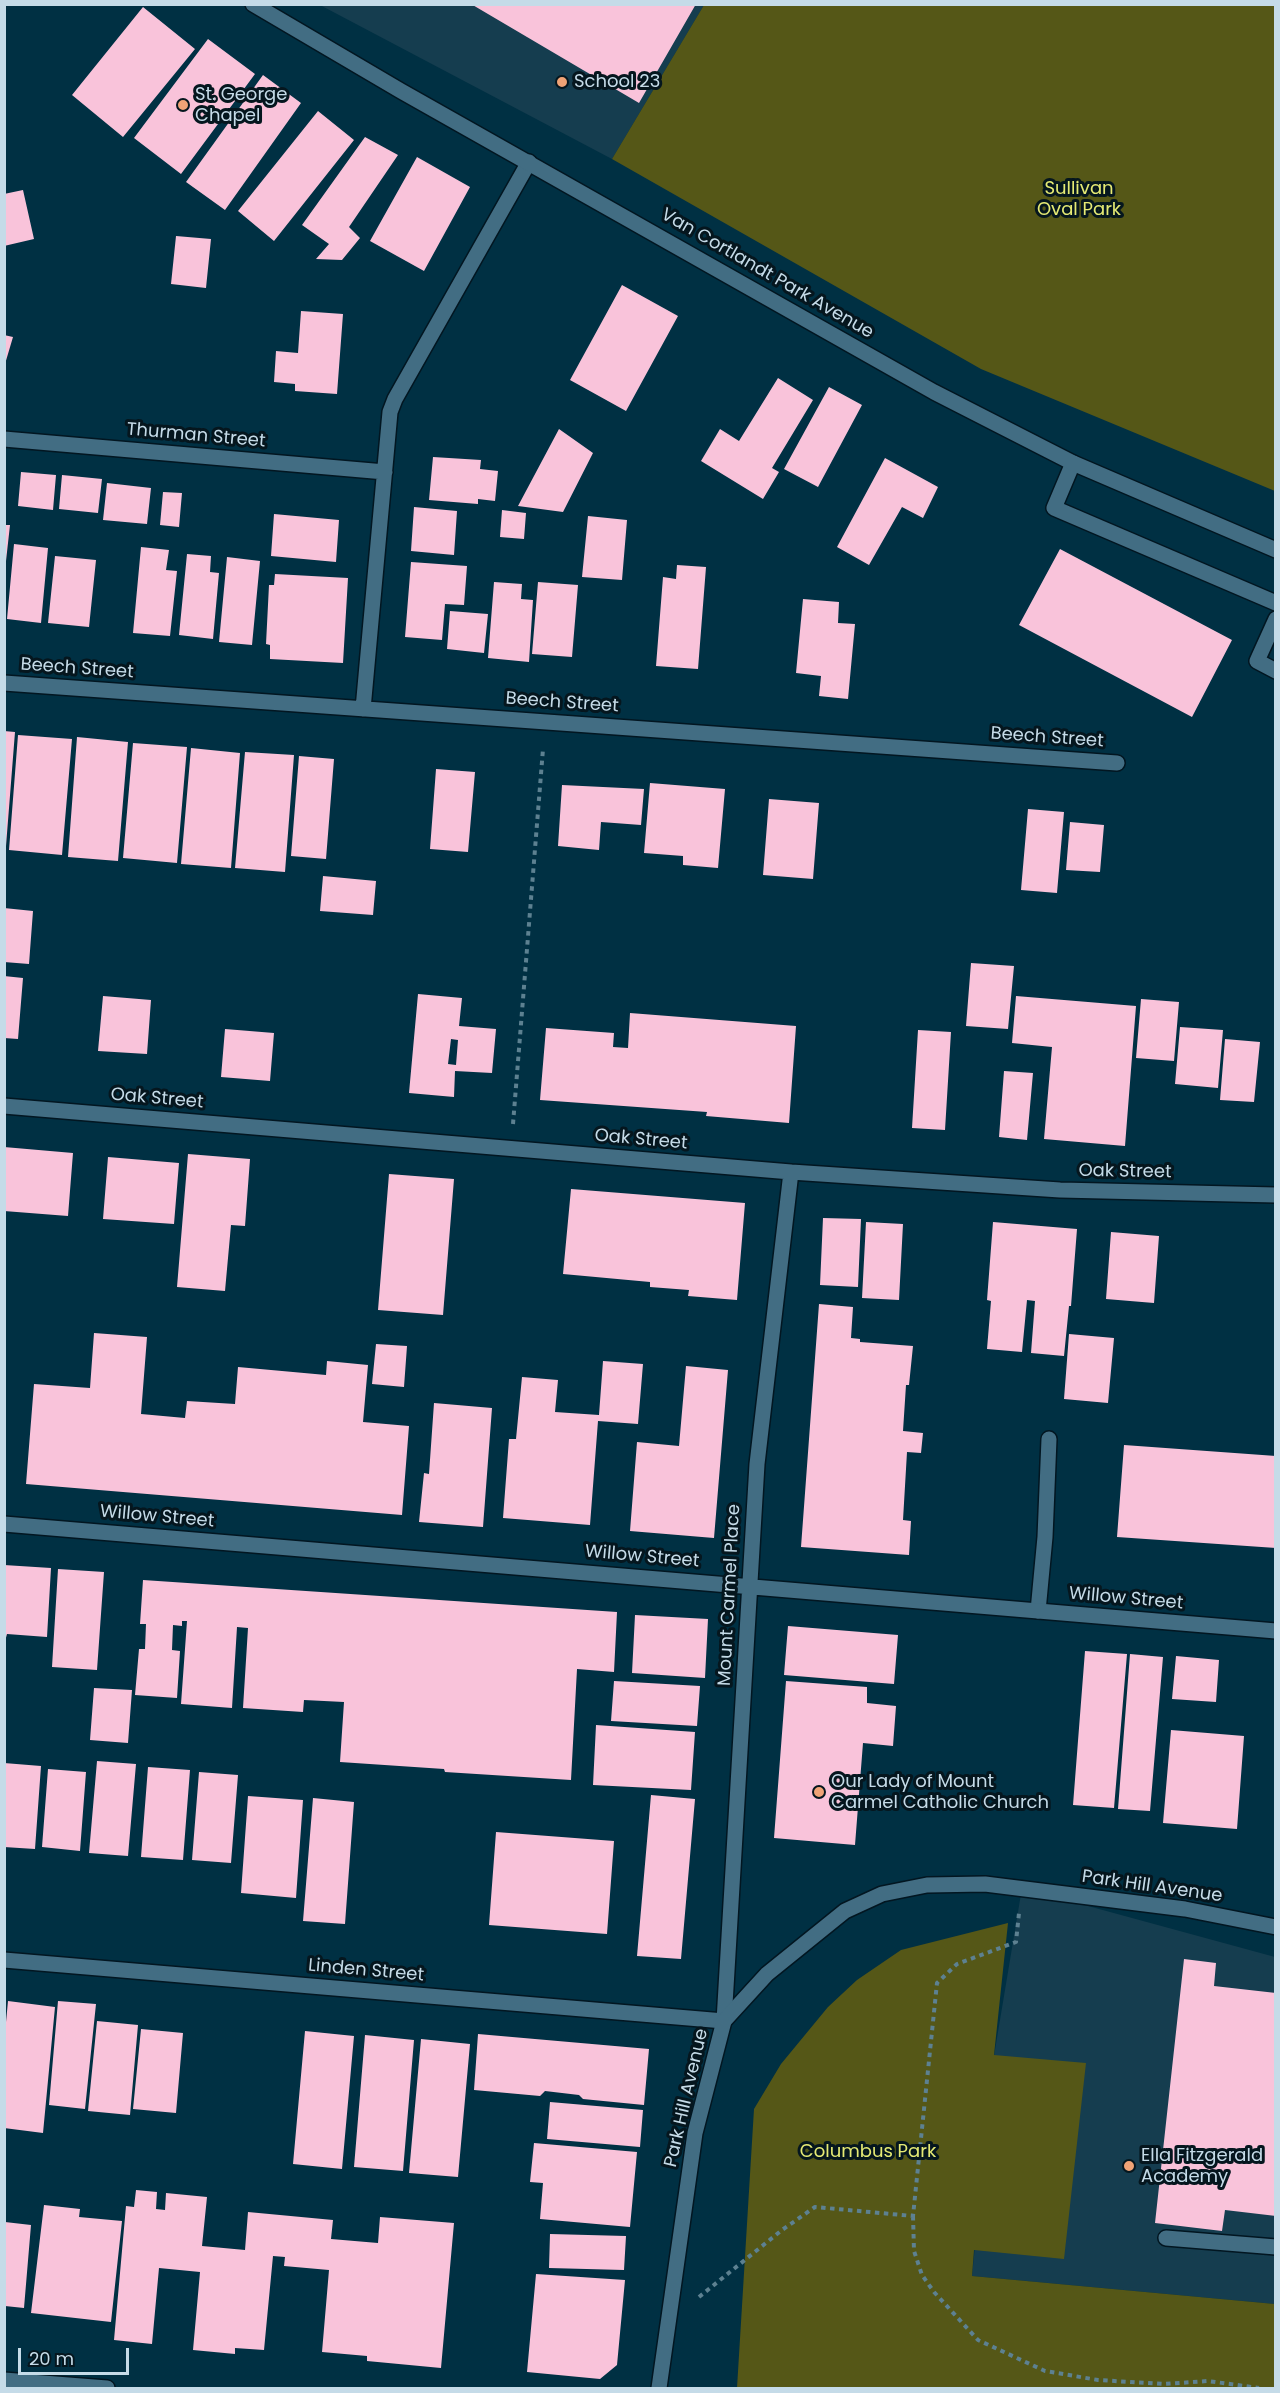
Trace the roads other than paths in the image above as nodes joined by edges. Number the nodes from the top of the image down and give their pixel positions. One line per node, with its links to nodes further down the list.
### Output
1 (253, 4): 2 (street, Van Cortlandt Park Avenue)
2 (529, 162): 4 (street, Van Cortlandt Park Avenue); 5 (street)
3 (4, 439): 5 (street, Thurman Street)
4 (1073, 463): 6 (street, Van Cortlandt Park Avenue); 7 (street)
5 (385, 472): 11 (street)
6 (1275, 550)
7 (1275, 603)
8 (1275, 619): 9 (street)
9 (1275, 671)
10 (4, 683): 11 (street, Beech Street)
11 (363, 709): 12 (street, Beech Street)
12 (1117, 763)
13 (4, 1106): 14 (street, Oak Street)
14 (792, 1172): 15 (street, Oak Street); 18 (street, Mount Carmel Place)
15 (1275, 1195)
16 (1049, 1439): 19 (street)
17 (4, 1524): 18 (street, Willow Street)
18 (750, 1585): 19 (street, Willow Street); 23 (street, Mount Carmel Place)
19 (1038, 1611): 20 (street, Willow Street)
20 (1275, 1631)
21 (1275, 1927): 23 (street, Park Hill Avenue)
22 (4, 1960): 23 (street, Linden Street)
23 (724, 2021): 28 (street, Park Hill Avenue)
24 (1166, 2238): 25 (street)
25 (1275, 2247)
26 (4, 2380): 27 (street)
27 (106, 2388)
28 (658, 2388)

